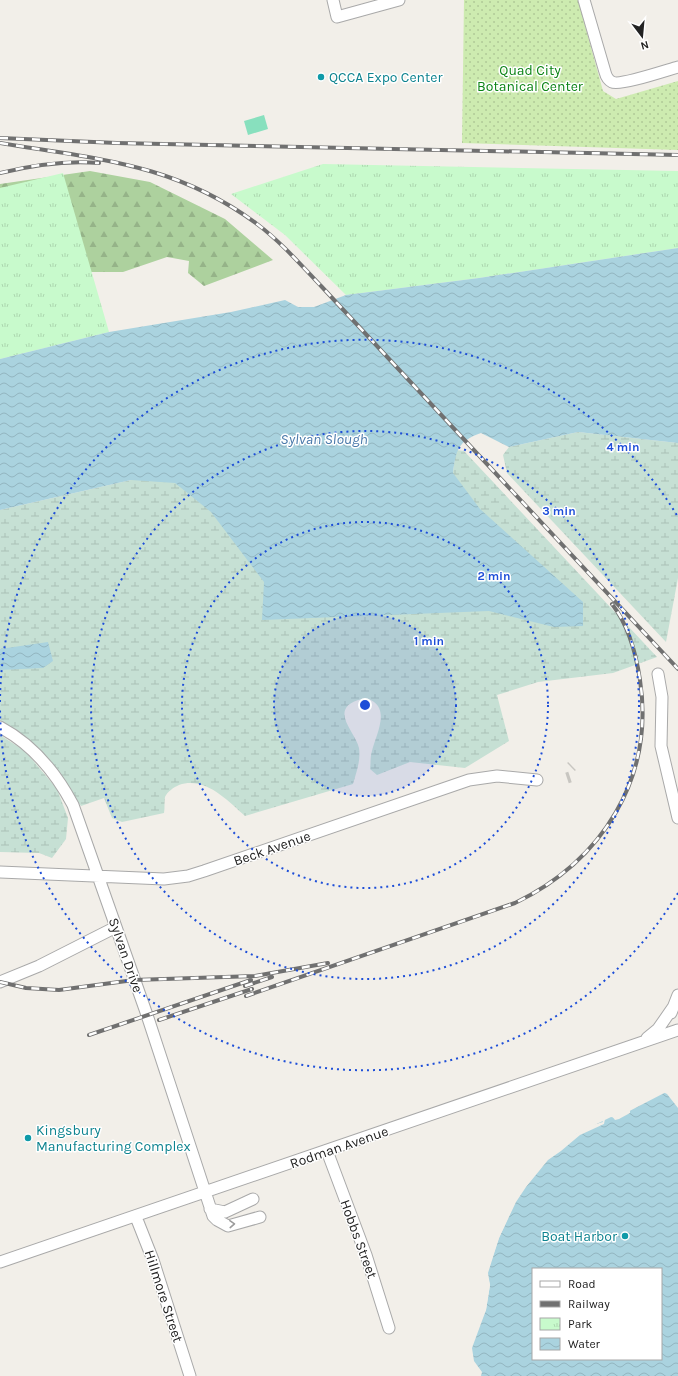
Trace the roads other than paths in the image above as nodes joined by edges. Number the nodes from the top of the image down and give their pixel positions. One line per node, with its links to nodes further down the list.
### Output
1 (332, 0): 2 (street)
2 (399, 0)
3 (584, 0): 4 (street)
4 (678, 67)
5 (658, 674): 8 (street)
6 (0, 727): 10 (street, Sylvan Drive)
7 (537, 780): 10 (street, Beck Avenue)
8 (678, 818)
9 (0, 872): 10 (street, Beck Avenue)
10 (99, 876): 11 (street, Sylvan Drive)
11 (116, 927): 12 (street); 18 (street, Sylvan Drive)
12 (0, 982)
13 (678, 995): 14 (street)
14 (674, 1006): 15 (street); 16 (street)
15 (676, 1030): 16 (street, Rodman Avenue)
16 (644, 1041): 17 (street, Rodman Avenue)
17 (327, 1151): 18 (street, Rodman Avenue); 24 (street, Hobbs Street)
18 (206, 1192): 20 (street, Sylvan Drive); 21 (street, Rodman Avenue)
19 (253, 1199): 20 (street)
20 (210, 1209): 22 (street, one-way to 22)
21 (136, 1217): 23 (street, Rodman Avenue); 25 (street, Hillmore Street)
22 (260, 1217)
23 (0, 1262)
24 (389, 1328)
25 (190, 1376)

